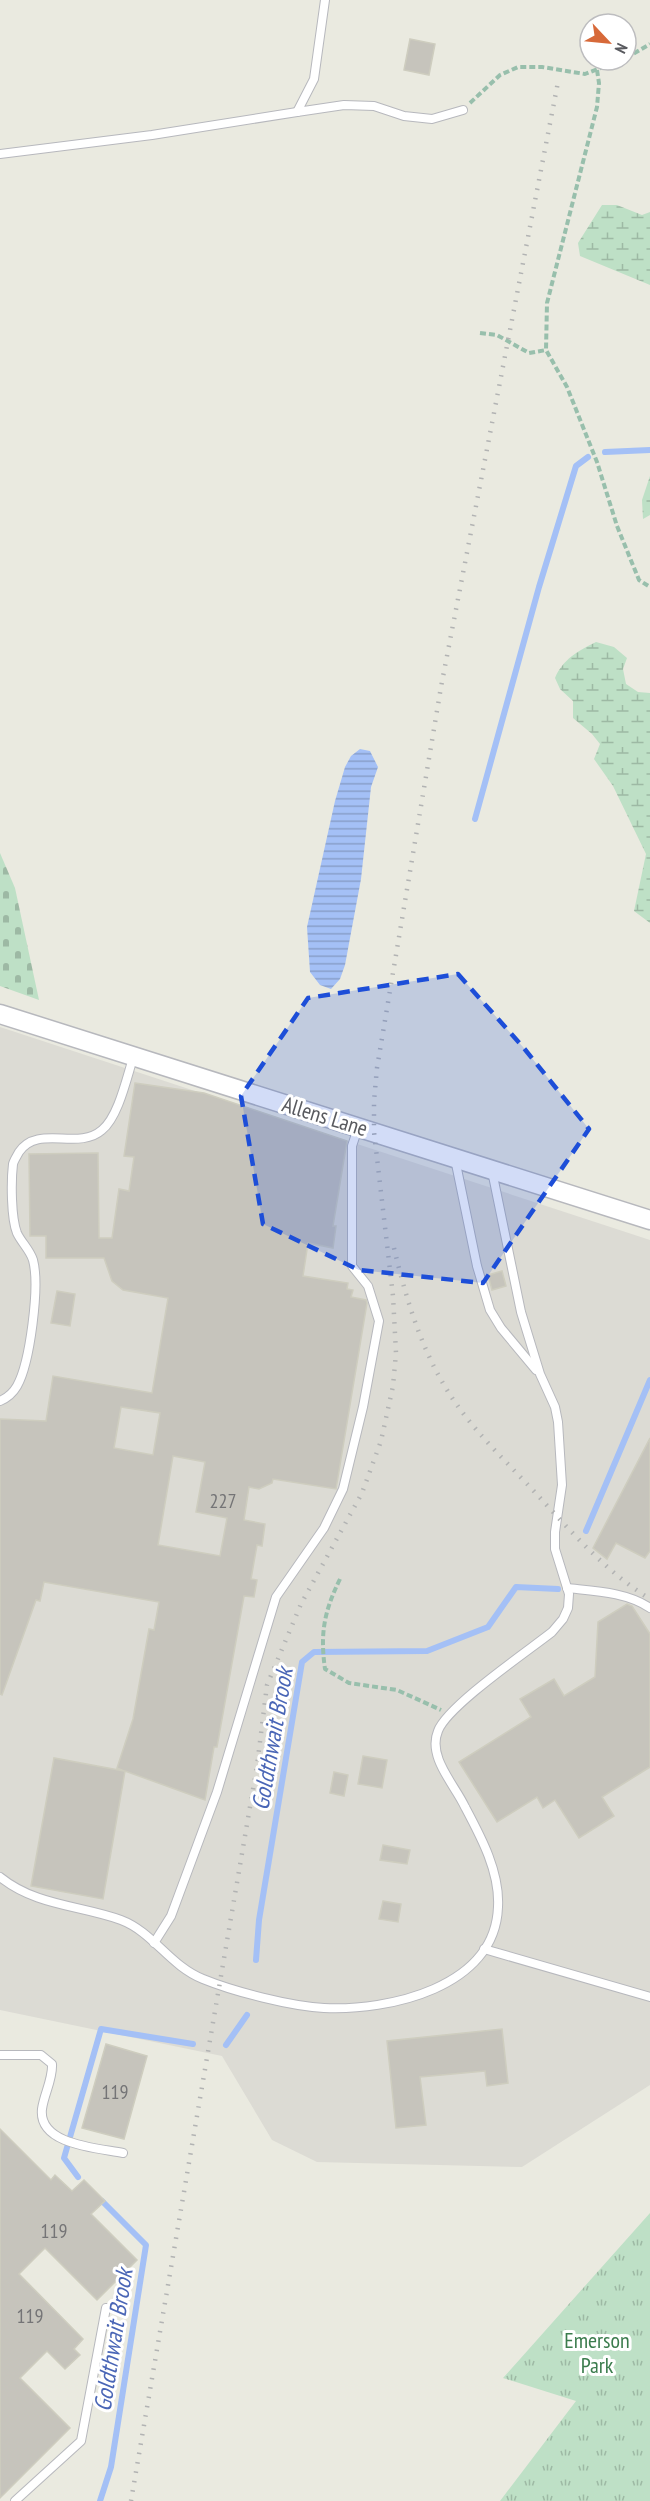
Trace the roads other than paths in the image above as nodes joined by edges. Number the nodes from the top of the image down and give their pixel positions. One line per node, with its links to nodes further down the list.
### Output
1 (325, 0): 3 (lane)
2 (463, 110): 3 (lane)
3 (297, 112): 4 (lane)
4 (0, 154)
5 (0, 1014): 6 (street, Allens Lane)
6 (134, 1055): 7 (street, Allens Lane); 12 (lane)
7 (358, 1126): 8 (street, Allens Lane); 16 (lane)
8 (455, 1157): 9 (street, Allens Lane); 11 (lane)
9 (492, 1169): 10 (street, Allens Lane); 11 (lane)
10 (650, 1220)
11 (540, 1374): 13 (lane)
12 (0, 1401)
13 (567, 1588): 14 (lane); 17 (lane)
14 (650, 1608)
15 (0, 1877): 16 (lane)
16 (154, 1943): 17 (lane)
17 (484, 1949): 18 (lane)
18 (650, 1997)
19 (0, 2055): 20 (lane)
20 (123, 2153)
21 (106, 2308): 22 (lane)
22 (15, 2501)

